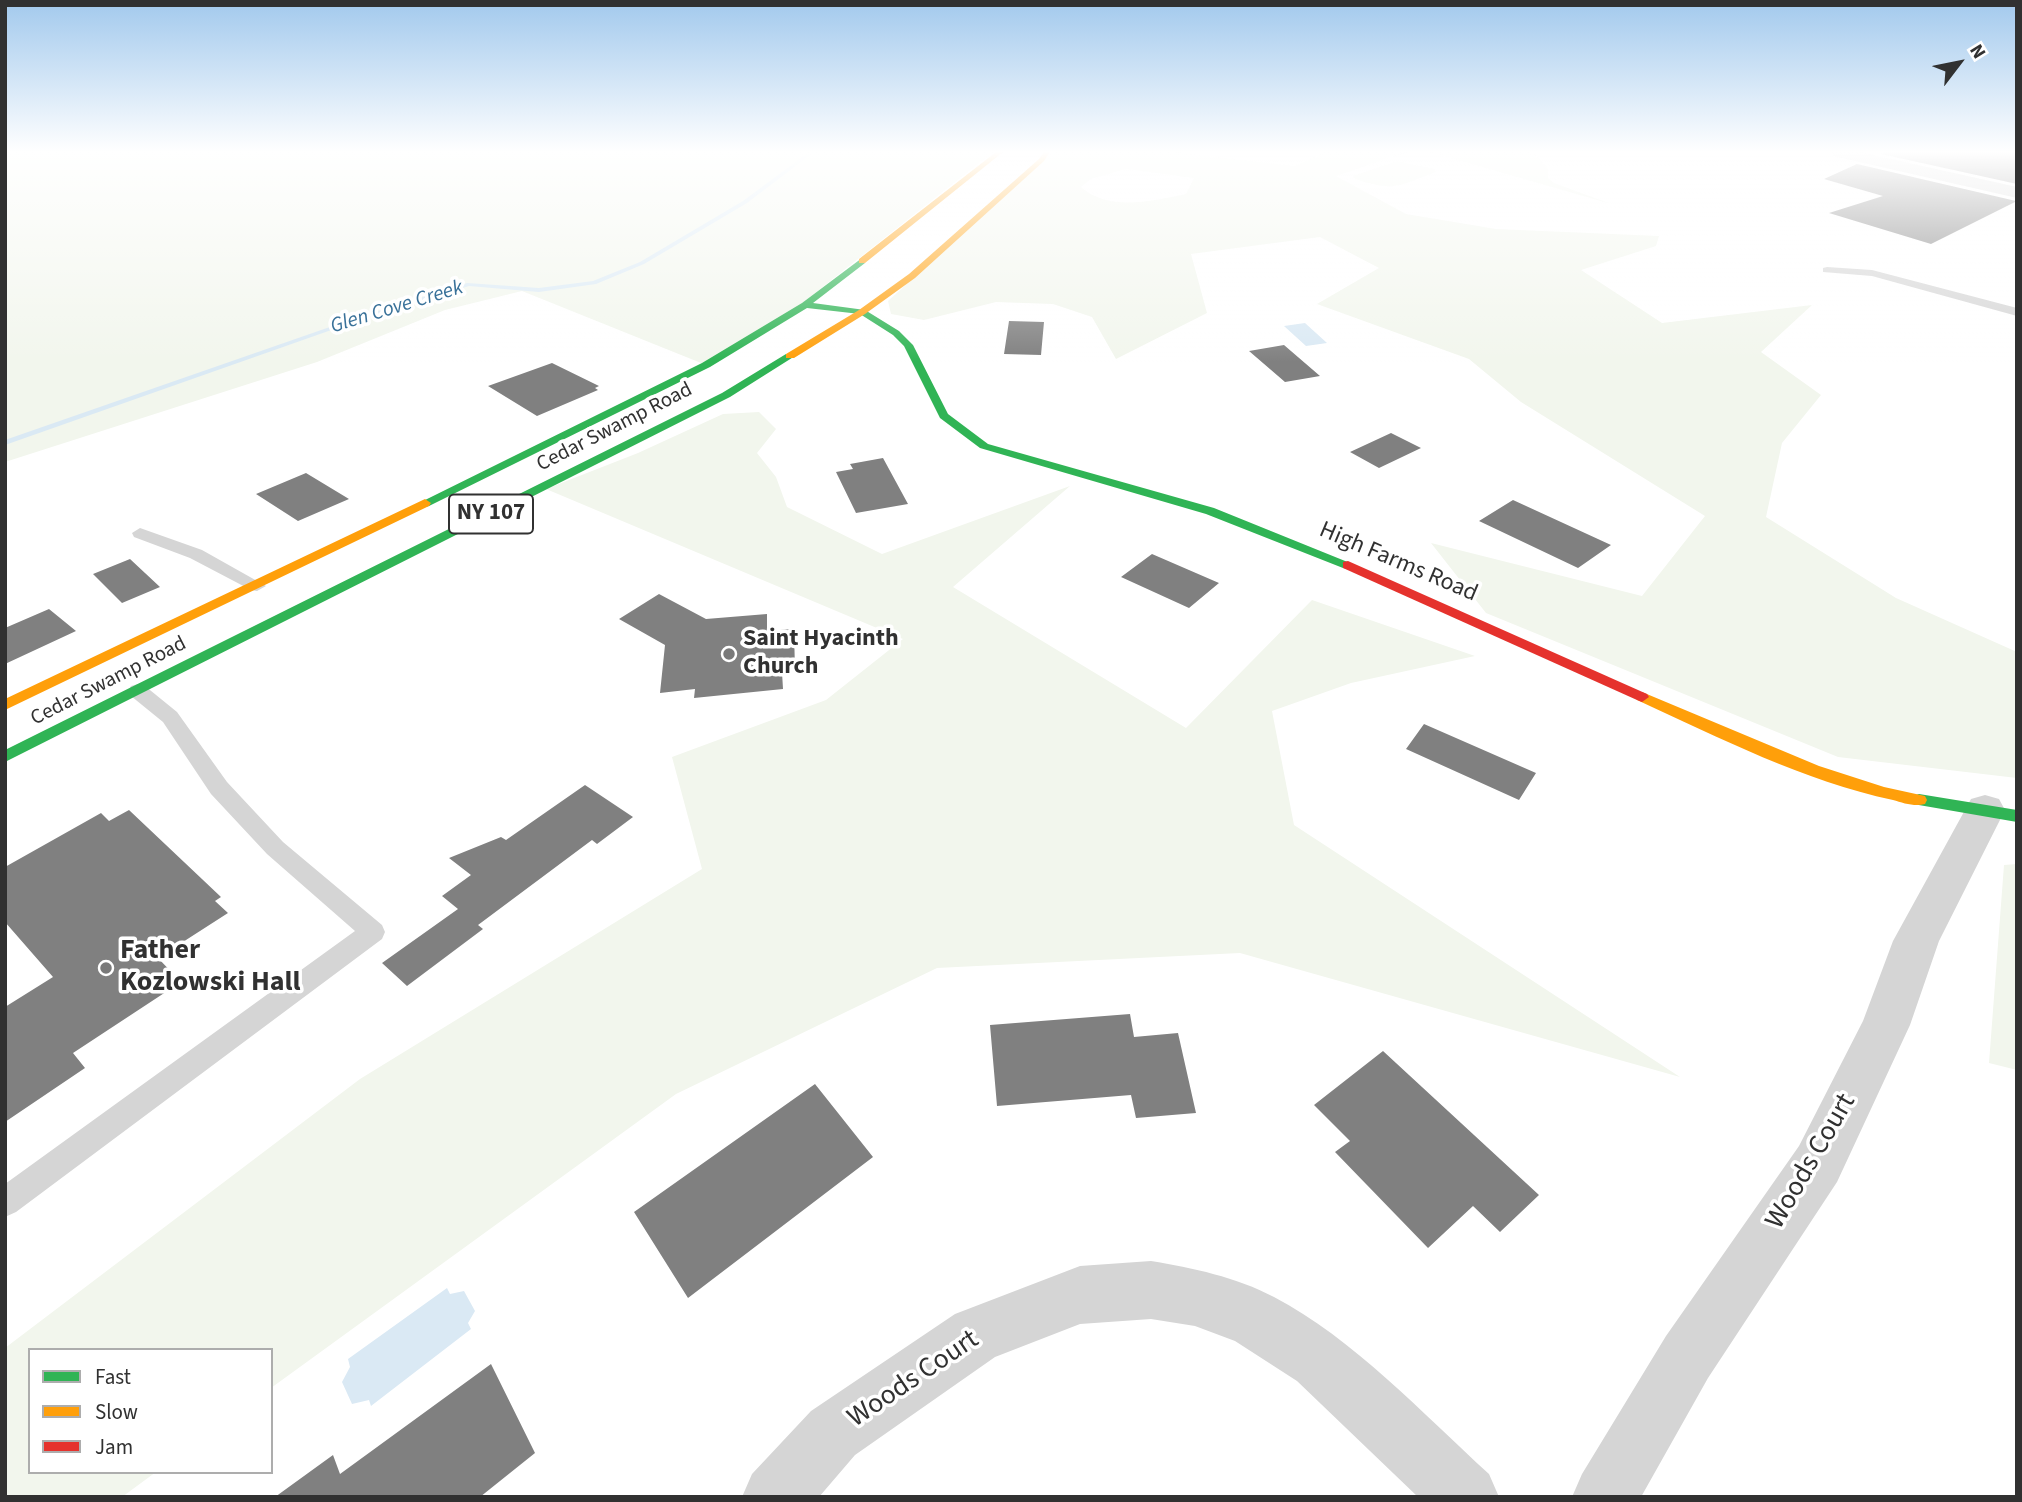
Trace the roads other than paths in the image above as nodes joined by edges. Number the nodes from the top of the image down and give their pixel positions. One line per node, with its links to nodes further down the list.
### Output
1 (911, 222): 6 (main road, Cedar Swamp Road / NY 107)
2 (968, 222): 4 (main road)
3 (973, 222): 4 (main road, Cedar Swamp Road / NY 107)
4 (962, 232): 7 (main road, Cedar Swamp Road / NY 107)
5 (1827, 270): 8 (lane)
6 (805, 305): 7 (main road, High Farms Road); 10 (main road, Cedar Swamp Road / NY 107)
7 (862, 312): 12 (main road, Cedar Swamp Road / NY 107); 16 (main road, High Farms Road)
8 (2017, 312)
9 (140, 533): 10 (lane)
10 (257, 586): 11 (main road, Cedar Swamp Road / NY 107)
11 (166, 641): 12 (main road); 14 (main road, Cedar Swamp Road / NY 107)
12 (195, 662): 13 (main road, Cedar Swamp Road / NY 107)
13 (138, 691): 15 (main road, Cedar Swamp Road / NY 107); 17 (lane)
14 (5, 705)
15 (5, 757)
16 (2001, 813): 20 (street, Woods Court)
17 (5, 1202)
18 (775, 1497): 19 (street, Woods Court)
19 (1466, 1497)
20 (1605, 1497)

